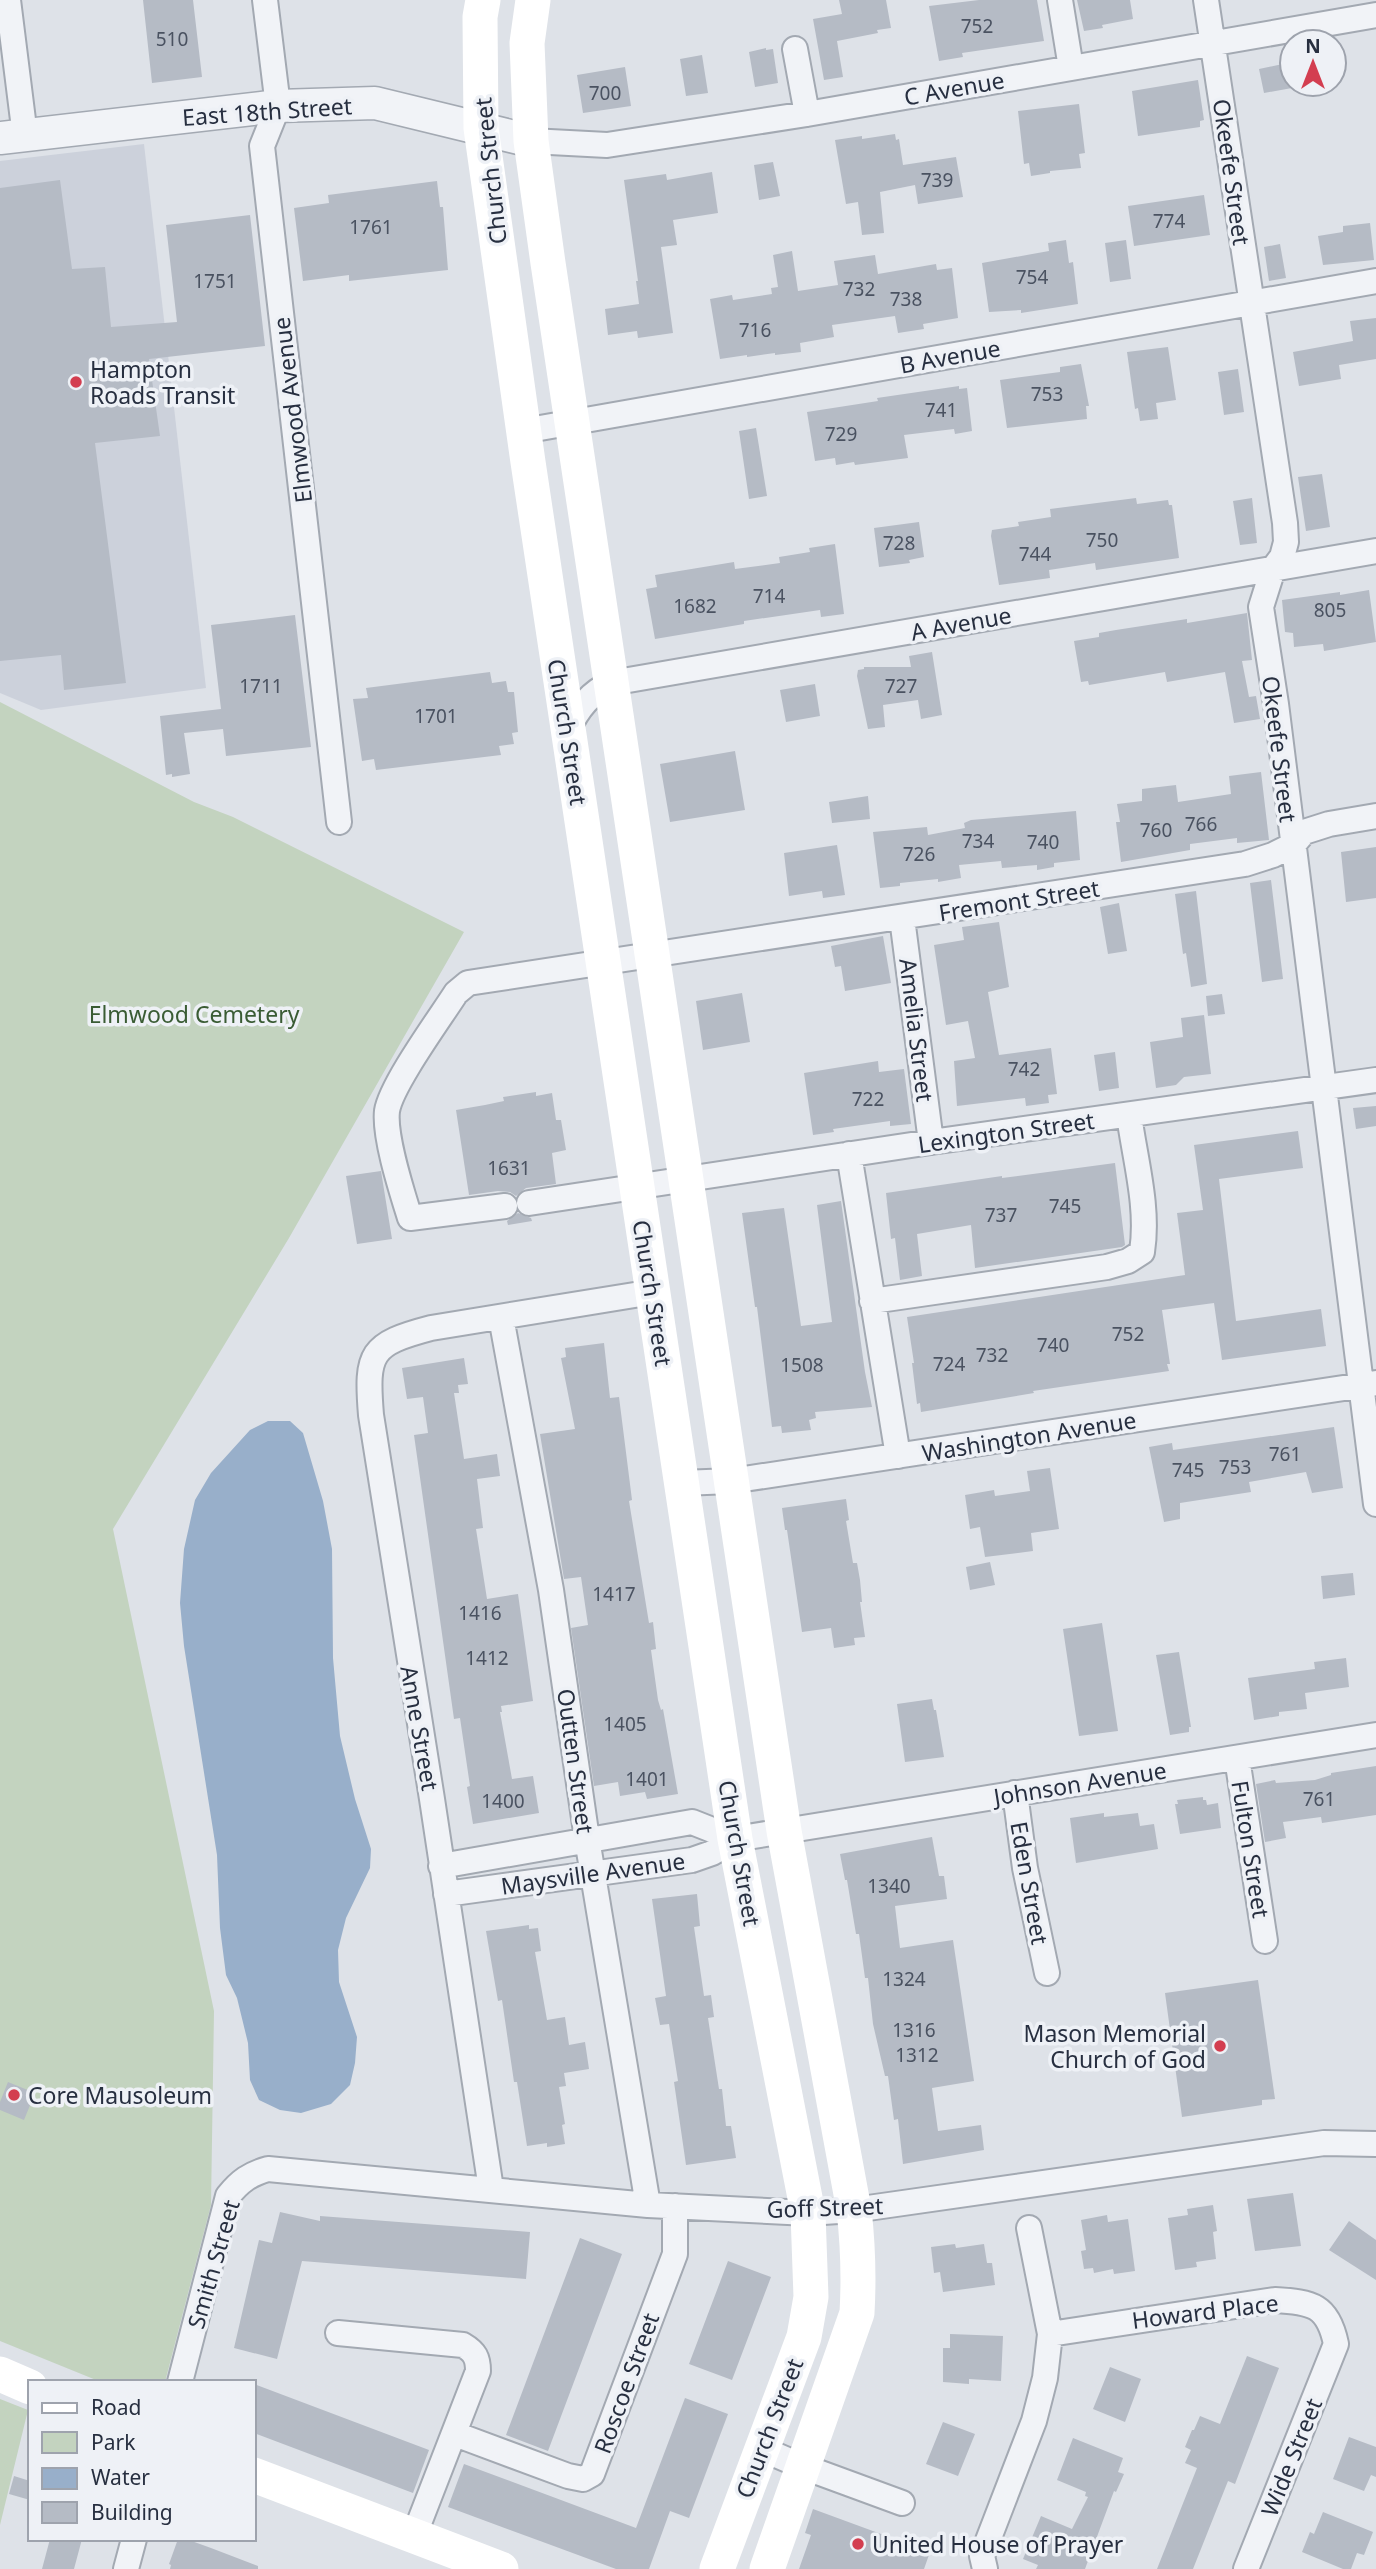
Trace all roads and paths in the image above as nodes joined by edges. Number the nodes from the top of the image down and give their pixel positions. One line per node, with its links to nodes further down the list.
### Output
1 (8, 0): 14 (street)
2 (265, 0): 11 (street, Elmwood Avenue)
3 (483, 0): 13 (main road, Church Street)
4 (533, 0): 15 (main road, Church Street)
5 (1060, 0): 10 (street)
6 (1206, 0): 8 (street, Okeefe Street)
7 (1376, 15): 8 (street, C Avenue)
8 (1213, 44): 10 (street, C Avenue); 17 (street, Okeefe Street)
9 (795, 49): 12 (street)
10 (1071, 68): 12 (street, C Avenue)
11 (278, 106): 13 (street, East 18th Street); 14 (street, East 18th Street); 25 (street, Elmwood Avenue)
12 (807, 114): 15 (street, C Avenue)
13 (481, 128): 15 (street, East 18th Street); 19 (main road, Church Street)
14 (12, 137)
15 (531, 141): 18 (main road, Church Street)
16 (1376, 281): 17 (street, B Avenue)
17 (1251, 303): 18 (street, B Avenue); 21 (street, Okeefe Street)
18 (571, 422): 19 (street, B Avenue); 22 (main road, Church Street)
19 (523, 431): 23 (main road, Church Street)
20 (1376, 551): 21 (street, A Avenue)
21 (1273, 569): 22 (street, A Avenue); 26 (street, Okeefe Street)
22 (611, 683): 23 (street, A Avenue); 28 (main road, Church Street)
23 (568, 730): 29 (main road, Church Street)
24 (1376, 816): 26 (street, Fremont Street)
25 (339, 822)
26 (1293, 845): 27 (street, Fremont Street); 31 (street, Okeefe Street)
27 (902, 918): 28 (street, Fremont Street); 33 (street, Amelia Street)
28 (652, 956): 29 (street, Fremont Street); 35 (main road, Church Street)
29 (603, 963): 36 (main road, Church Street); 37 (street, Fremont Street)
30 (1376, 1080): 31 (street, Lexington Street)
31 (1324, 1088): 32 (street, Lexington Street); 41 (street, Okeefe Street)
32 (1129, 1115): 33 (street, Lexington Street); 39 (street)
33 (931, 1142): 34 (street, Lexington Street)
34 (849, 1154): 35 (street, Lexington Street); 39 (street)
35 (685, 1178): 36 (street, Lexington Street); 43 (main road, Church Street)
36 (637, 1186): 37 (street, Lexington Street); 38 (main road, Church Street)
37 (410, 1218)
38 (653, 1292): 40 (street, Anne Street); 44 (main road, Church Street)
39 (872, 1300): 42 (street)
40 (501, 1317): 50 (street, Outten Street); 52 (street, Anne Street)
41 (1368, 1384): 42 (street, Washington Avenue); 45 (street, Okeefe Street)
42 (898, 1456): 43 (street, Washington Avenue)
43 (731, 1481): 44 (street, Washington Avenue); 49 (main road, Church Street)
44 (682, 1483): 51 (main road, Church Street)
45 (1376, 1504)
46 (1376, 1735): 47 (street, Johnson Avenue)
47 (1237, 1758): 48 (street, Johnson Avenue); 55 (street, Fulton Street)
48 (1015, 1793): 49 (street, Johnson Avenue); 56 (street, Eden Street)
49 (784, 1831): 51 (street, Maysville Avenue); 62 (main road, Church Street)
50 (587, 1839): 51 (street, Maysville Avenue); 52 (street, Maysville Avenue); 53 (street, Outten Street)
51 (735, 1839): 53 (street, Maysville Avenue); 63 (main road, Church Street)
52 (441, 1866): 54 (street, Anne Street)
53 (594, 1874): 54 (street, Maysville Avenue); 60 (street, Outten Street)
54 (446, 1894): 59 (street, Anne Street)
55 (1265, 1941)
56 (1047, 1973)
57 (1376, 2144): 62 (street, Goff Street)
58 (271, 2169): 59 (street, Goff Street); 69 (street, Smith Street)
59 (491, 2189): 60 (street, Goff Street)
60 (648, 2205): 61 (street, Goff Street)
61 (675, 2206): 63 (street, Goff Street); 71 (street, Roscoe Street)
62 (854, 2210): 63 (street, Goff Street); 73 (main road, Church Street)
63 (808, 2213): 72 (main road, Church Street)
64 (1029, 2228): 66 (street)
65 (338, 2333): 71 (street)
66 (1050, 2334): 67 (street, Howard Place); 82 (street)
67 (1336, 2344): 83 (street, Wide Street)
68 (0, 2375): 70 (main road)
69 (181, 2380)
70 (28, 2386)
71 (455, 2434): 76 (street)
72 (762, 2449): 73 (street); 80 (main road, Church Street)
73 (804, 2468): 75 (street); 81 (main road, Church Street)
74 (256, 2477): 76 (main road)
75 (902, 2503)
76 (414, 2536): 79 (main road)
77 (133, 2541): 78 (street)
78 (126, 2569)
79 (501, 2569)
80 (717, 2569)
81 (767, 2569)
82 (985, 2569)
83 (1246, 2569)

